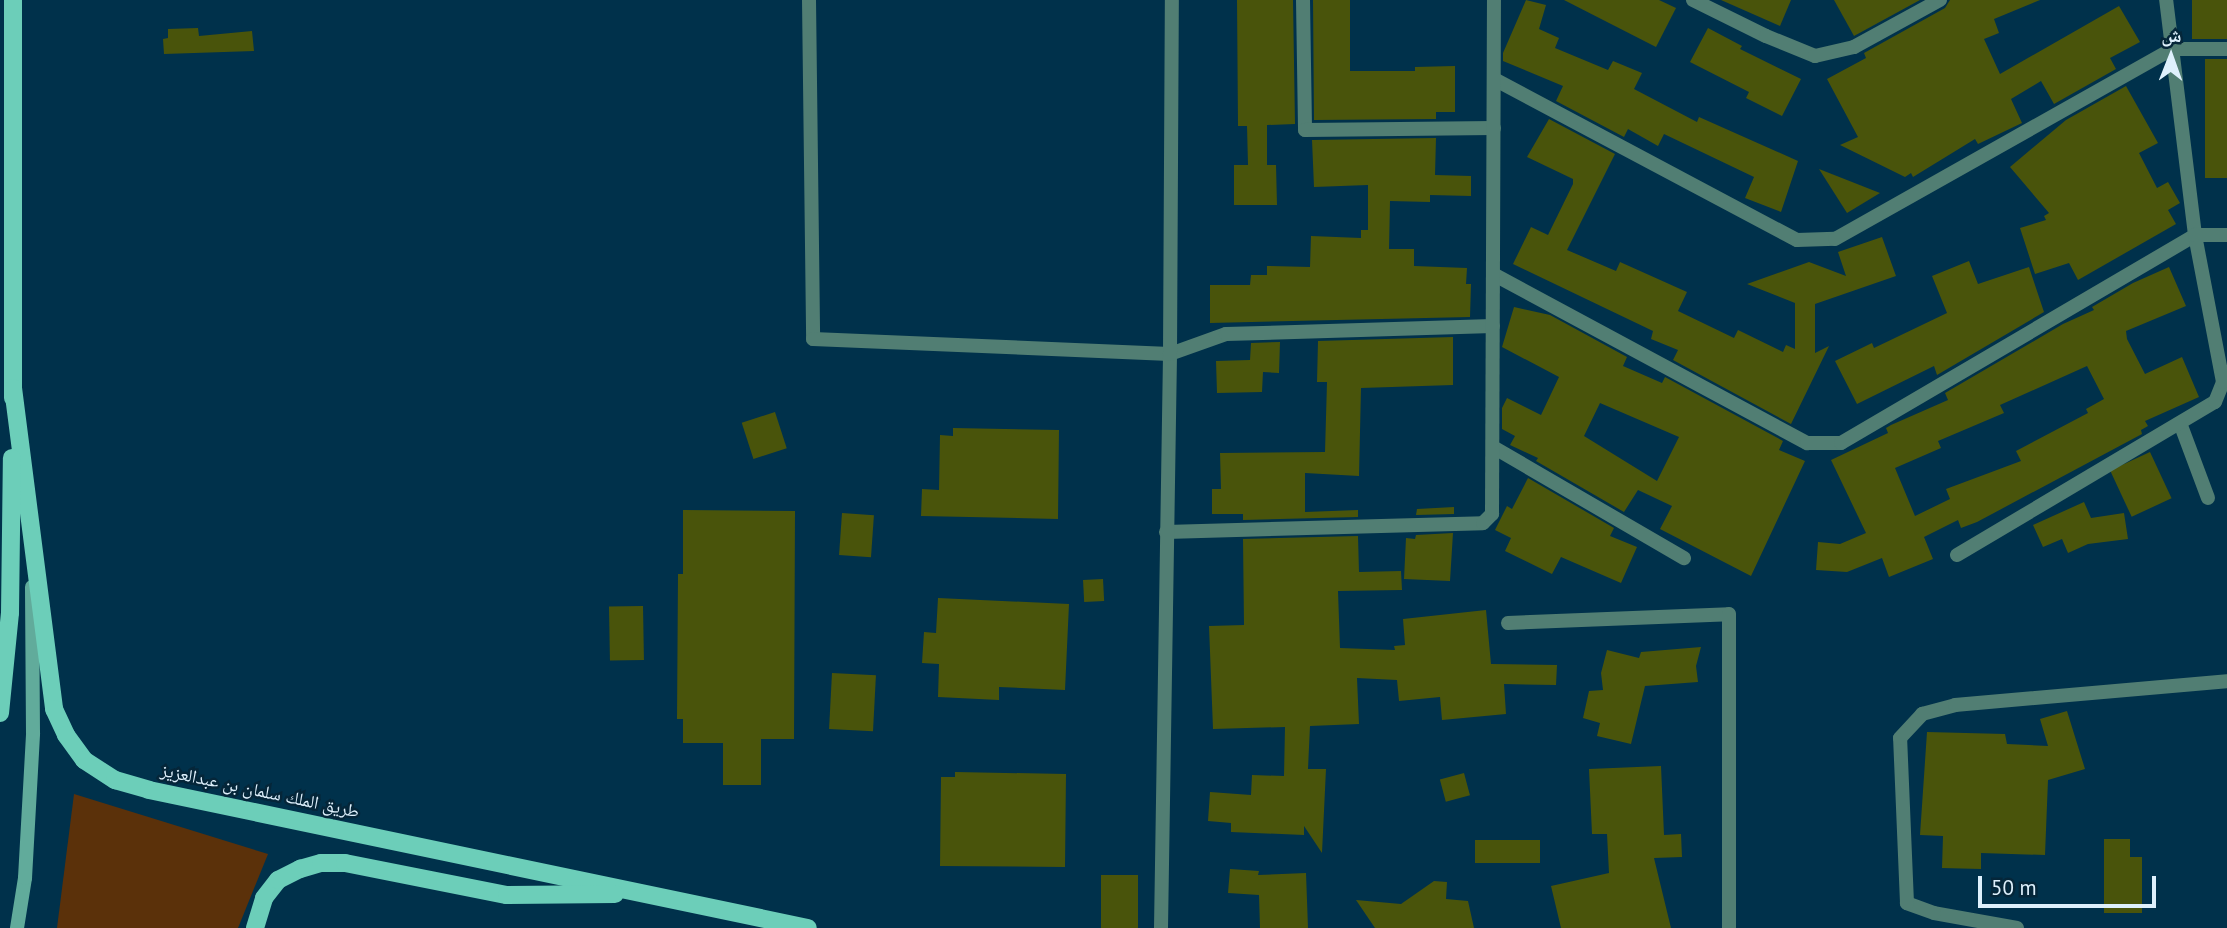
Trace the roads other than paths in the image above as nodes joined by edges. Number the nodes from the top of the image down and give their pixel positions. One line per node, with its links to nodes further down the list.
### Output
1 (13, 0): 18 (main road)
2 (809, 0): 17 (street)
3 (1172, 0): 17 (street)
4 (1303, 0): 12 (street)
5 (1494, 0): 11 (street)
6 (1693, 0): 7 (street)
7 (1940, 0)
8 (2166, 0): 9 (street)
9 (2172, 49): 10 (street); 11 (street); 14 (street)
10 (2227, 49)
11 (1494, 79): 12 (street)
12 (1494, 128): 15 (street)
13 (2227, 234): 14 (street)
14 (2195, 235): 15 (street); 19 (street)
15 (1493, 274): 16 (street)
16 (1493, 326): 17 (street); 20 (street)
17 (1170, 354): 22 (street)
18 (13, 388): 23 (main road, طريق الملك سلمان بن عبدالعزيز); 28 (main road)
19 (2180, 423): 21 (street); 24 (street)
20 (1493, 447): 22 (street); 25 (street)
21 (2208, 498)
22 (1166, 532): 33 (street)
23 (31, 542): 29 (main road, طريق الملك سلمان بن عبدالعزيز); 30 (main road)
24 (1957, 555)
25 (1685, 558)
26 (1508, 623): 34 (street)
27 (2227, 681): 35 (street)
28 (0, 713)
29 (650, 893): 31 (main road); 32 (main road, طريق الملك سلمان بن عبدالعزيز)
30 (17, 928)
31 (255, 928)
32 (808, 928)
33 (1161, 928)
34 (1729, 928)
35 (2017, 928)

